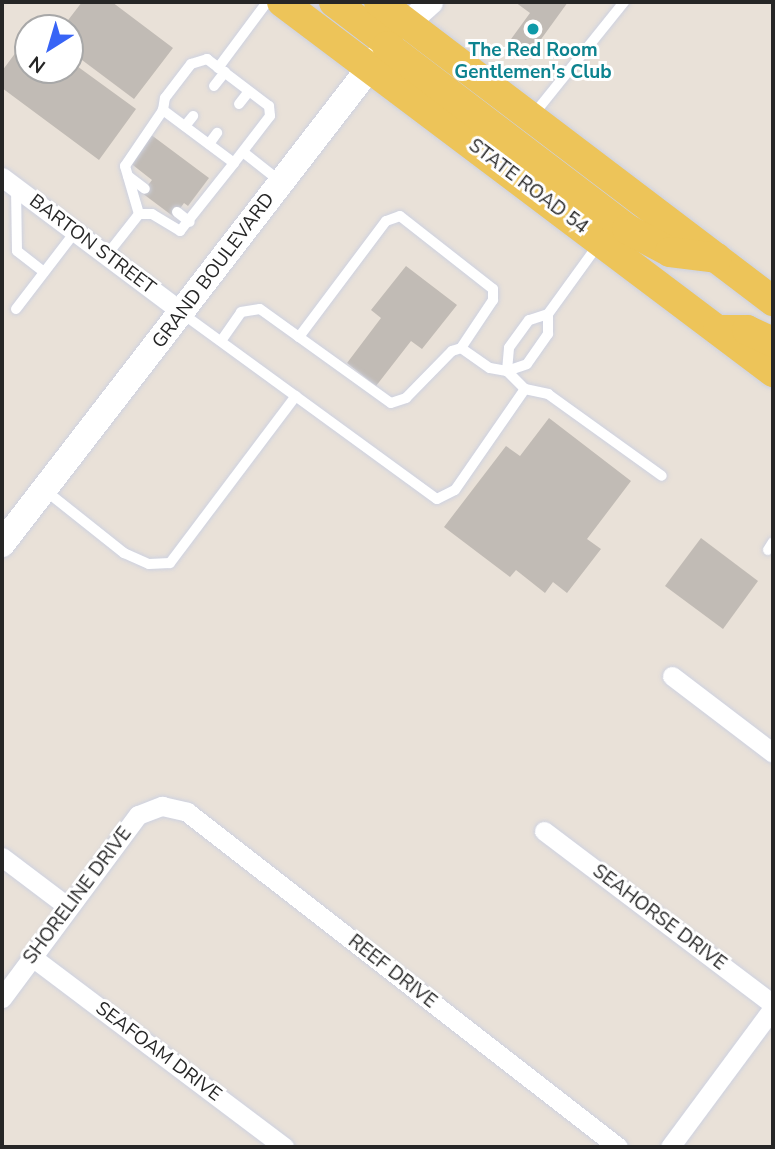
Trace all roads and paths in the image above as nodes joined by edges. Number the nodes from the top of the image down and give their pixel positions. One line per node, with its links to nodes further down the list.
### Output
1 (267, 2): 8 (lane)
2 (282, 2): 7 (main road, STATE ROAD 54)
3 (334, 2): 7 (main road)
4 (379, 2): 7 (main road, STATE ROAD 54)
5 (431, 2): 7 (street, GRAND BOULEVARD)
6 (624, 2): 14 (lane)
7 (388, 45): 14 (main road, STATE ROAD 54); 22 (main road, GRAND BOULEVARD); 28 (main road, STATE ROAD 54); 30 (main road)
8 (221, 70): 9 (lane); 10 (lane); 12 (lane)
9 (214, 86)
10 (249, 90): 11 (lane); 18 (lane)
11 (239, 104)
12 (163, 110): 15 (lane); 20 (lane)
13 (193, 116): 15 (lane)
14 (531, 117): 30 (main road, STATE ROAD 54)
15 (185, 126): 17 (lane)
16 (217, 133): 17 (lane)
17 (209, 144): 19 (lane)
18 (243, 152): 19 (lane); 22 (lane)
19 (234, 163): 26 (lane)
20 (127, 176): 23 (lane); 25 (lane)
21 (9, 183): 27 (street, BARTON STREET); 31 (lane)
22 (282, 183): 34 (main road, GRAND BOULEVARD)
23 (145, 189)
24 (177, 212): 26 (lane)
25 (139, 214): 26 (lane); 29 (lane)
26 (190, 222)
27 (75, 232): 29 (street, BARTON STREET); 31 (lane)
28 (601, 242): 35 (lane); 36 (main road, STATE ROAD 54)
29 (106, 256): 34 (street, BARTON STREET)
30 (718, 258): 32 (main road, STATE ROAD 54)
31 (44, 272): 33 (lane)
32 (773, 301)
33 (16, 309)
34 (183, 313): 38 (lane); 46 (main road, GRAND BOULEVARD)
35 (548, 314): 41 (lane); 41 (lane)
36 (717, 330): 39 (main road); 42 (main road, STATE ROAD 54)
37 (299, 337): 38 (lane); 40 (lane); 40 (lane)
38 (221, 341): 44 (lane)
39 (773, 342)
40 (461, 348): 41 (lane)
41 (507, 371): 43 (lane)
42 (773, 372)
43 (525, 389): 44 (lane); 45 (lane)
44 (296, 396): 46 (lane)
45 (662, 476)
46 (45, 490): 47 (main road, GRAND BOULEVARD)
47 (2, 544)
48 (672, 676): 49 (street)
49 (773, 753)
50 (162, 806): 53 (street, SHORELINE DRIVE); 58 (street, REEF DRIVE)
51 (544, 831): 56 (street, SEAHORSE DRIVE)
52 (2, 857): 53 (street)
53 (68, 907): 54 (street, SHORELINE DRIVE)
54 (33, 957): 55 (street, SHORELINE DRIVE); 57 (street, SEAFOAM DRIVE)
55 (2, 998)
56 (773, 1006): 59 (street)
57 (284, 1147)
58 (618, 1147)
59 (670, 1147)

